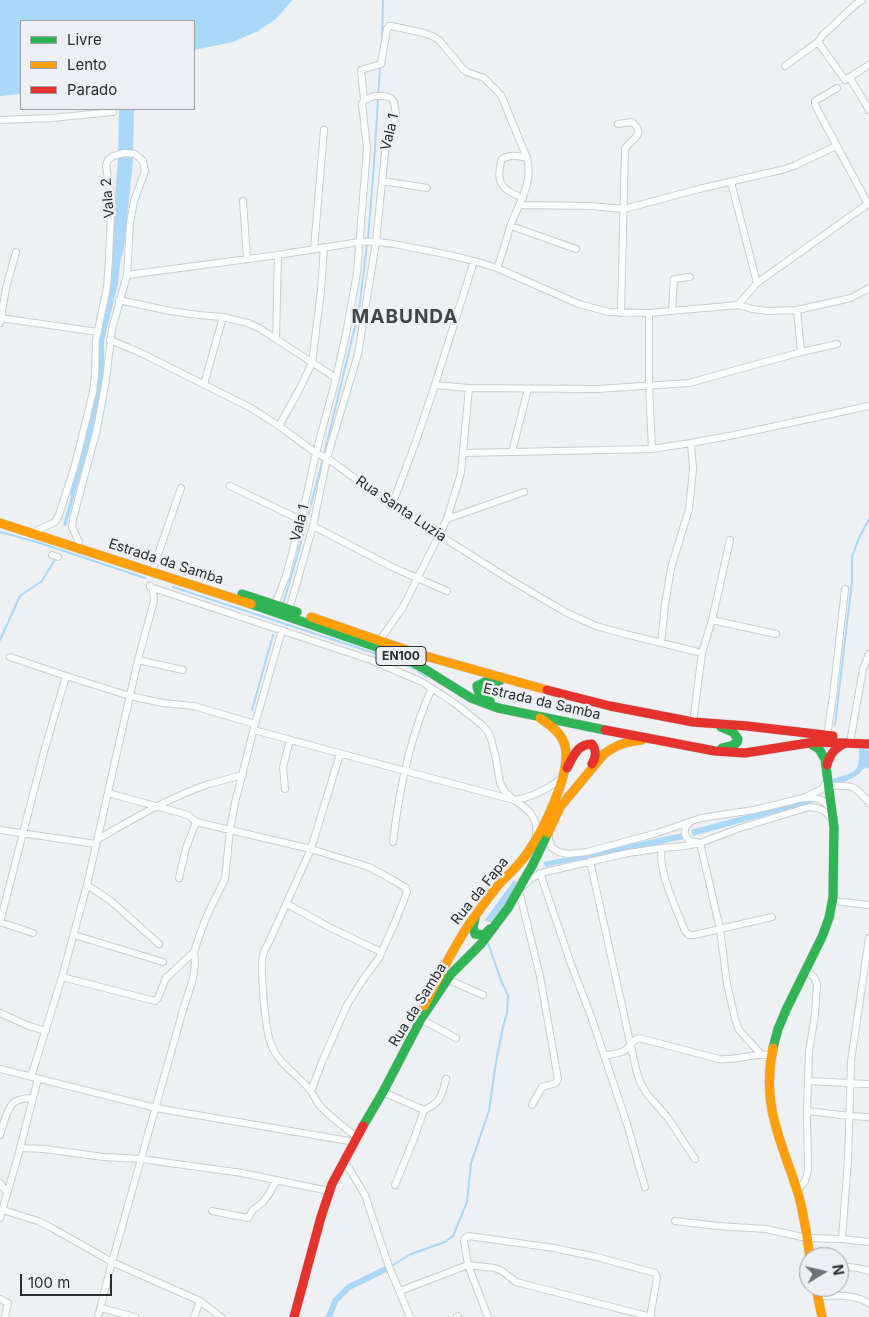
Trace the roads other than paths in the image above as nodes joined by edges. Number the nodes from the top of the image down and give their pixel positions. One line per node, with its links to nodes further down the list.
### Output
1 (857, 1): 2 (street)
2 (818, 42): 4 (street); 5 (street)
3 (869, 65): 5 (street)
4 (785, 66)
5 (850, 78): 8 (street)
6 (836, 88): 13 (street)
7 (364, 100): 14 (street); 15 (street, Vala 1); 24 (street, Vala 1)
8 (869, 110)
9 (113, 112): 10 (street)
10 (0, 120)
11 (618, 124): 22 (street)
12 (324, 130): 27 (street)
13 (836, 146): 16 (street); 20 (street)
14 (527, 158): 18 (street); 18 (street)
15 (382, 182): 17 (street); 25 (street, Vala 1)
16 (731, 182): 22 (street); 36 (street)
17 (427, 188)
18 (523, 198): 21 (street)
19 (242, 201): 31 (street)
20 (868, 203): 36 (street)
21 (520, 205): 22 (street); 23 (street)
22 (624, 209): 42 (street)
23 (511, 226): 28 (street); 33 (street)
24 (361, 241): 25 (street); 26 (street); 53 (street, Vala 1)
25 (374, 242): 32 (street); 66 (street, Vala 1)
26 (324, 247): 27 (street); 52 (street)
27 (314, 249): 30 (street)
28 (576, 249)
29 (16, 252): 45 (street)
30 (278, 255): 31 (street); 48 (street)
31 (246, 258): 34 (street)
32 (474, 261): 33 (street); 55 (street)
33 (497, 268): 42 (street)
34 (127, 275): 38 (street, Vala 2); 47 (street, Vala 2)
35 (690, 277): 41 (street)
36 (757, 283): 39 (street)
37 (869, 288): 40 (street)
38 (119, 300): 44 (street); 49 (street, Vala 2)
39 (738, 305): 40 (street); 41 (street)
40 (797, 310): 51 (street)
41 (672, 311): 43 (street)
42 (621, 313): 43 (street)
43 (649, 313): 56 (street)
44 (223, 317): 48 (street); 54 (street)
45 (0, 318): 46 (street); 47 (street)
46 (0, 323)
47 (98, 332): 76 (street, Vala 2)
48 (276, 339): 52 (street)
49 (110, 340): 54 (street, Rua Santa Luzia); 79 (street, Vala 2)
50 (837, 344): 51 (street)
51 (801, 352): 56 (street)
52 (312, 363): 53 (street); 60 (street)
53 (336, 378): 64 (street, Vala 1)
54 (204, 384): 60 (street, Rua Santa Luzia)
55 (435, 385): 57 (street); 70 (street)
56 (649, 386): 58 (street); 62 (street)
57 (469, 388): 58 (street); 65 (street)
58 (528, 389): 63 (street)
59 (869, 406): 61 (street)
60 (279, 426): 64 (street, Rua Santa Luzia)
61 (691, 444): 62 (street); 92 (street)
62 (652, 449): 63 (street)
63 (512, 452): 65 (street)
64 (317, 453): 66 (street, Rua Santa Luzia); 72 (street, Vala 1)
65 (463, 454): 73 (street)
66 (326, 458): 70 (street, Rua Santa Luzia); 75 (street, Vala 1)
67 (230, 486): 72 (street)
68 (181, 488): 80 (street)
69 (524, 492): 73 (street)
70 (392, 505): 77 (street, Rua Santa Luzia)
71 (0, 518): 76 (main road, Estrada da Samba / EN100)
72 (301, 520): 86 (street, Vala 1)
73 (447, 520): 77 (street)
74 (0, 523): 102 (main road, Estrada da Samba / EN100)
75 (313, 526): 81 (street); 87 (street, Vala 1)
76 (38, 530): 79 (main road, Estrada da Samba / EN100)
77 (440, 534): 81 (street); 92 (street, Rua Santa Luzia)
78 (730, 540): 88 (street)
79 (79, 542): 80 (main road, Estrada da Samba / EN100)
80 (154, 566): 86 (main road, Estrada da Samba / EN100)
81 (418, 578): 82 (street); 91 (street)
82 (447, 590)
83 (845, 590): 107 (street)
84 (170, 593): 85 (street); 85 (street, Estrada da Samba); 89 (street, Estrada da Samba)
85 (154, 601): 96 (street)
86 (275, 605): 87 (main road, Estrada da Samba / EN100)
87 (289, 610): 91 (main road, Estrada da Samba / EN100)
88 (712, 620): 90 (street); 93 (street)
89 (282, 630): 100 (street); 106 (street)
90 (776, 634)
91 (380, 640): 99 (main road, Estrada da Samba / EN100)
92 (660, 643): 93 (street, Rua Santa Luzia)
93 (702, 653): 104 (street)
94 (869, 654): 111 (street)
95 (10, 657): 98 (street)
96 (138, 660): 97 (street); 101 (street)
97 (183, 670)
98 (66, 676): 101 (street); 135 (street)
99 (518, 683): 102 (main road); 104 (main road, Estrada da Samba / EN100)
100 (432, 688): 117 (street); 125 (street)
101 (130, 696): 106 (street); 123 (street)
102 (510, 711): 103 (main road, Estrada da Samba / EN100)
103 (538, 717): 110 (main road, Estrada da Samba / EN100); 119 (main road, Rua da Fapa)
104 (693, 722): 105 (main road, Estrada da Samba / EN100)
105 (708, 724): 107 (main road, Estrada da Samba / EN100); 114 (main road)
106 (255, 727): 109 (street); 118 (street)
107 (828, 736): 111 (main road, Estrada da Samba / EN100)
108 (869, 739): 111 (main road, Estrada da Samba / EN100)
109 (290, 740): 115 (street); 122 (street)
110 (652, 740): 114 (main road, Estrada da Samba / EN100); 120 (main road, Rua da Samba)
111 (853, 740): 112 (main road, Estrada da Samba / EN100); 113 (main road, Estrada da Samba / EN100); 116 (main road)
112 (808, 743): 114 (main road, Estrada da Samba / EN100); 116 (main road)
113 (869, 744)
114 (706, 749)
115 (340, 754): 117 (street); 140 (street)
116 (826, 767): 121 (main road)
117 (405, 772): 125 (street); 137 (street)
118 (243, 775): 127 (street); 134 (street)
119 (562, 779): 120 (main road); 125 (street); 141 (main road, Rua da Fapa)
120 (580, 782): 131 (main road, Rua da Samba)
121 (829, 783): 124 (street); 126 (street); 128 (main road)
122 (285, 789)
123 (108, 793): 127 (street); 136 (street)
124 (803, 798): 128 (street); 129 (street)
125 (514, 800): 141 (street)
126 (869, 803)
127 (158, 806): 130 (street); 136 (street)
128 (832, 813): 132 (main road)
129 (692, 821): 131 (street); 138 (street)
130 (196, 822): 134 (street); 144 (street)
131 (551, 825): 146 (main road, Rua da Samba)
132 (834, 828): 138 (street); 147 (main road)
133 (0, 830): 135 (street)
134 (230, 830): 140 (street); 159 (street)
135 (23, 834): 136 (street); 153 (street)
136 (97, 842): 145 (street)
137 (393, 842)
138 (700, 843): 139 (street); 154 (street)
139 (662, 848): 142 (street); 154 (street)
140 (311, 849): 148 (street); 160 (street)
141 (530, 849): 150 (main road, Rua da Fapa)
142 (590, 861): 143 (street); 170 (street)
143 (540, 874): 146 (street); 172 (street)
144 (179, 878)
145 (87, 885): 156 (street); 158 (street)
146 (517, 894): 152 (main road, Rua da Samba); 182 (street)
147 (834, 901): 149 (street); 162 (main road)
148 (287, 904): 160 (street); 179 (street)
149 (869, 904)
150 (481, 907): 152 (main road); 189 (main road, Rua da Fapa)
151 (772, 917): 154 (street)
152 (500, 918): 164 (main road, Rua da Samba)
153 (0, 922): 155 (street)
154 (720, 929): 171 (street)
155 (33, 933)
156 (74, 934): 161 (street); 163 (street)
157 (869, 938): 177 (street)
158 (159, 944)
159 (194, 952): 163 (street); 183 (street)
160 (381, 952): 179 (street)
161 (163, 962)
162 (806, 971): 171 (main road); 176 (street)
163 (62, 977): 168 (street)
164 (447, 979): 165 (street); 167 (main road, Rua da Samba)
165 (483, 995)
166 (0, 1013): 168 (street)
167 (422, 1019): 169 (street); 180 (main road, Rua da Samba)
168 (46, 1030): 174 (street)
169 (456, 1038)
170 (631, 1043): 171 (street); 172 (street); 192 (street)
171 (766, 1055): 199 (main road)
172 (604, 1056): 197 (street)
173 (0, 1069): 174 (street)
174 (34, 1078): 181 (street); 183 (street)
175 (446, 1079): 184 (street)
176 (808, 1081): 177 (street); 185 (street)
177 (851, 1083): 178 (street); 186 (street)
178 (869, 1084)
179 (311, 1091): 189 (street)
180 (383, 1092): 184 (street); 193 (main road, Rua da Samba)
181 (33, 1098): 188 (street); 190 (street)
182 (532, 1105)
183 (156, 1108): 189 (street); 191 (street)
184 (424, 1110): 196 (street)
185 (808, 1111): 186 (street); 199 (street)
186 (850, 1116): 187 (street); 206 (street)
187 (869, 1117)
188 (0, 1135)
189 (351, 1138): 198 (main road, Rua da Fapa)
190 (20, 1148): 191 (street); 200 (street)
191 (141, 1159): 194 (street); 209 (street)
192 (695, 1159)
193 (344, 1160): 213 (street); 226 (main road, Rua da Samba)
194 (276, 1181): 198 (street); 202 (street)
195 (0, 1183): 200 (street)
196 (395, 1185)
197 (645, 1187)
198 (324, 1190): 225 (main road)
199 (797, 1192): 205 (main road)
200 (7, 1193): 201 (street)
201 (1, 1210): 203 (street); 209 (street)
202 (212, 1211)
203 (0, 1218)
204 (676, 1220): 205 (street)
205 (807, 1238): 206 (street); 208 (main road)
206 (842, 1239): 207 (street)
207 (869, 1242)
208 (808, 1247)
209 (112, 1262): 217 (street); 219 (street)
210 (468, 1265): 213 (street); 228 (street); 229 (street); 229 (street)
211 (849, 1267): 212 (street)
212 (869, 1271)
213 (400, 1291): 227 (street)
214 (849, 1296): 218 (street)
215 (817, 1297): 230 (main road)
216 (0, 1299): 220 (street)
217 (200, 1301): 223 (street); 224 (street)
218 (869, 1303)
219 (101, 1308): 221 (street); 222 (street)
220 (5, 1317)
221 (98, 1317)
222 (135, 1317)
223 (194, 1317)
224 (221, 1317)
225 (288, 1317)
226 (294, 1317)
227 (410, 1317)
228 (488, 1317)
229 (651, 1317)
230 (822, 1317)

